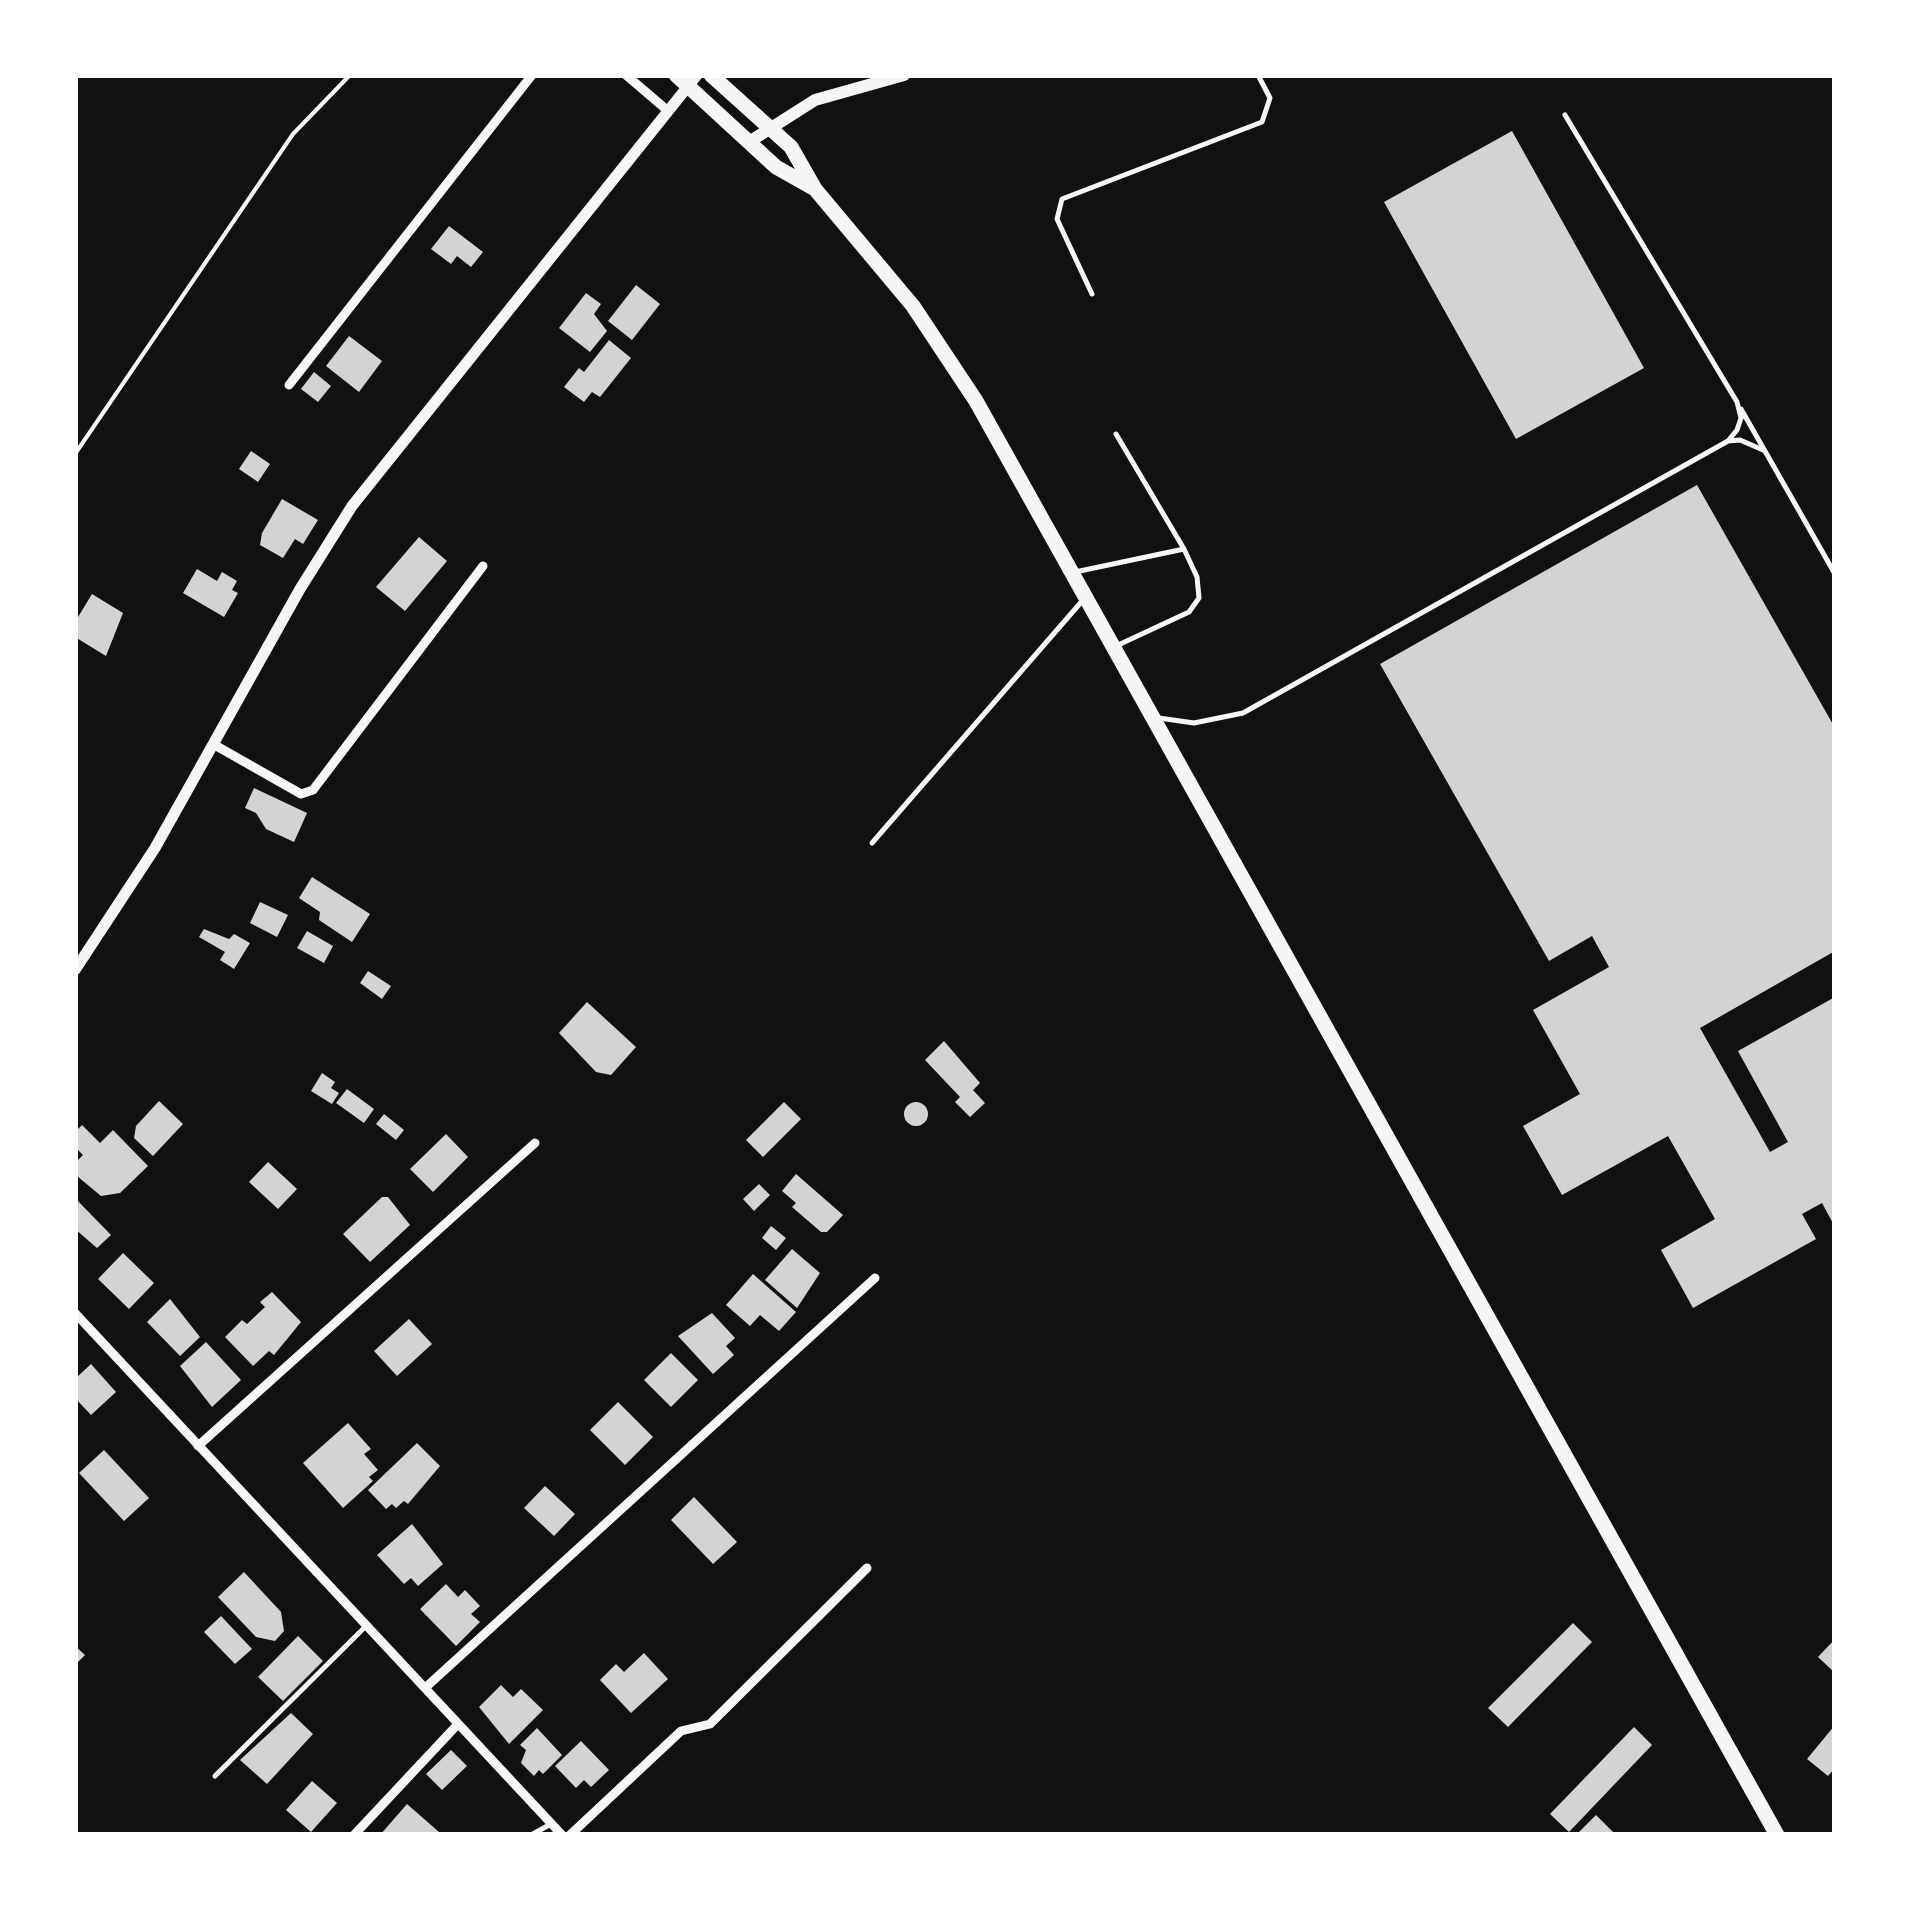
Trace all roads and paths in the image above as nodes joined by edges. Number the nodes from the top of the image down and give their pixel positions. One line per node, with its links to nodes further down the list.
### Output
1 (350, 75): 19 (path)
2 (532, 75): 14 (street)
3 (626, 75): 8 (street)
4 (712, 75): 10 (main road)
5 (904, 75): 10 (main road)
6 (1258, 75): 13 (lane)
7 (687, 78): 8 (street); 11 (main road)
8 (667, 110): 27 (street)
9 (1565, 115): 15 (lane)
10 (768, 126): 11 (main road); 12 (main road)
11 (749, 142): 12 (main road)
12 (815, 189): 22 (main road)
13 (1092, 294)
14 (289, 385)
15 (1738, 402): 17 (lane); 18 (lane)
16 (1116, 434): 20 (lane)
17 (1728, 442): 18 (lane); 26 (lane)
18 (1765, 451): 23 (lane)
19 (75, 454)
20 (1184, 549): 22 (lane); 25 (lane)
21 (483, 566): 27 (street)
22 (1072, 573): 24 (main road)
23 (1835, 574)
24 (1085, 598): 25 (main road); 28 (lane)
25 (1113, 647): 26 (main road)
26 (1151, 716): 44 (main road)
27 (213, 744): 29 (street)
28 (872, 843)
29 (75, 970)
30 (535, 1143): 33 (street)
31 (875, 1278): 36 (street)
32 (75, 1313): 33 (street)
33 (198, 1446): 35 (street)
34 (867, 1568): 43 (street)
35 (367, 1625): 36 (street); 38 (lane)
36 (425, 1688): 37 (street)
37 (458, 1724): 39 (street); 40 (street)
38 (215, 1776)
39 (551, 1824): 41 (lane); 42 (street)
40 (354, 1835)
41 (531, 1835)
42 (562, 1835)
43 (570, 1835)
44 (1776, 1835)

